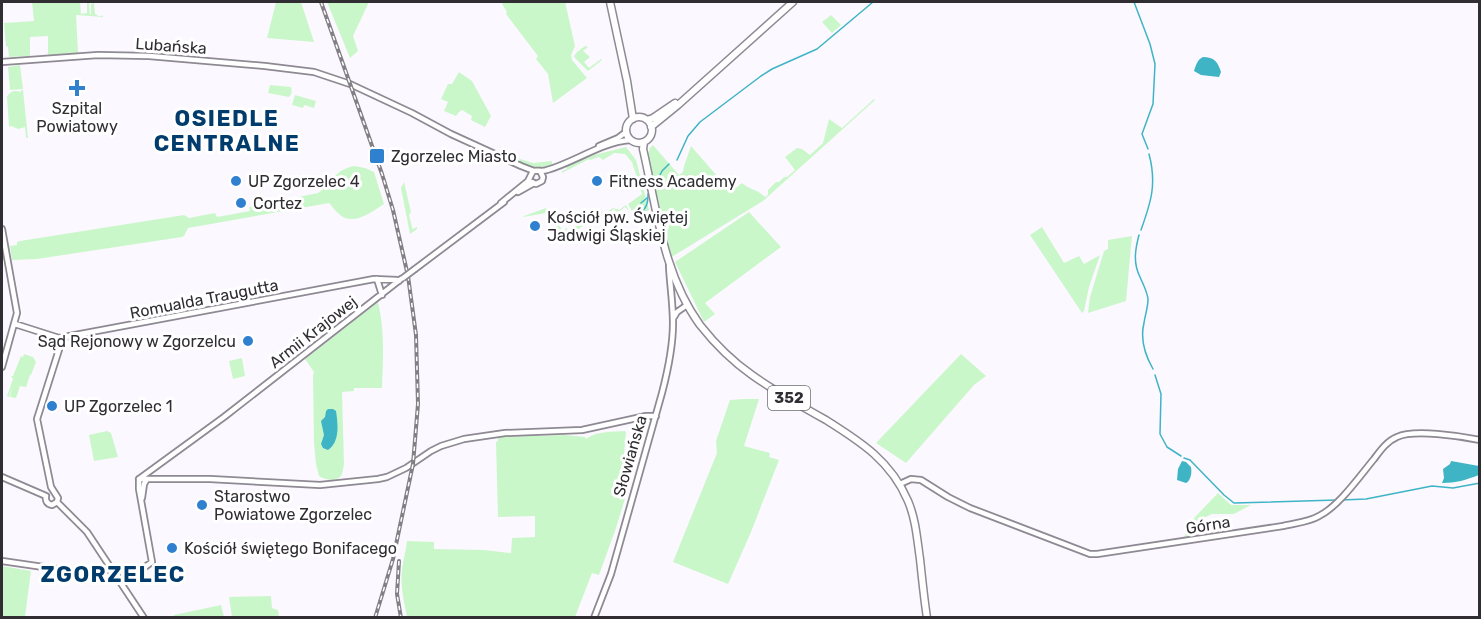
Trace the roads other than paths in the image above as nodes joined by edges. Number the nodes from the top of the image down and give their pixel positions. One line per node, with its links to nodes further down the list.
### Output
1 (610, 2): 5 (main road)
2 (793, 2): 4 (main road)
3 (2, 62): 11 (street, Lubańska)
4 (691, 93): 6 (main road); 7 (main road)
5 (636, 118): 6 (main road); 8 (main road)
6 (646, 120): 7 (main road)
7 (651, 127): 9 (main road)
8 (626, 132): 9 (main road); 10 (street)
9 (637, 142): 10 (street); 17 (main road, 352)
10 (586, 154): 12 (street)
11 (521, 166): 12 (street, Lubańska); 13 (street)
12 (539, 173): 13 (street, Armii Krajowej); 14 (street, Armii Krajowej)
13 (530, 177): 14 (street); 15 (street, Armii Krajowej)
14 (534, 183): 15 (street, Armii Krajowej)
15 (501, 203): 19 (street, Armii Krajowej, bridge)
16 (2, 229): 25 (street)
17 (668, 261): 21 (main road, 352); 24 (street)
18 (377, 279): 19 (street, Romualda Traugutta); 20 (street); 26 (street, Romualda Traugutta)
19 (401, 279): 20 (street, Armii Krajowej)
20 (382, 294): 31 (street, Armii Krajowej)
21 (687, 304): 22 (street, Słowiańska); 23 (main road, 352)
22 (678, 311): 23 (street); 24 (street, Słowiańska)
23 (692, 312): 34 (main road, 352)
24 (673, 320): 28 (street, Słowiańska)
25 (15, 324): 26 (street, Romualda Traugutta); 27 (street)
26 (63, 337): 35 (street)
27 (2, 367)
28 (656, 416): 32 (street); 43 (street, Słowiańska)
29 (1479, 440): 33 (street, Górna)
30 (2, 477): 35 (street)
31 (138, 479): 32 (street); 37 (street)
32 (147, 479): 37 (street)
33 (909, 480): 34 (street); 36 (street)
34 (900, 484): 36 (main road, 352)
35 (50, 494): 38 (street); 38 (street)
36 (905, 494): 44 (main road, 352)
37 (141, 501): 41 (street)
38 (57, 502): 40 (street)
39 (2, 561): 40 (street)
40 (117, 575): 41 (street)
41 (122, 583): 42 (street)
42 (144, 618)
43 (594, 618)
44 (927, 618)

